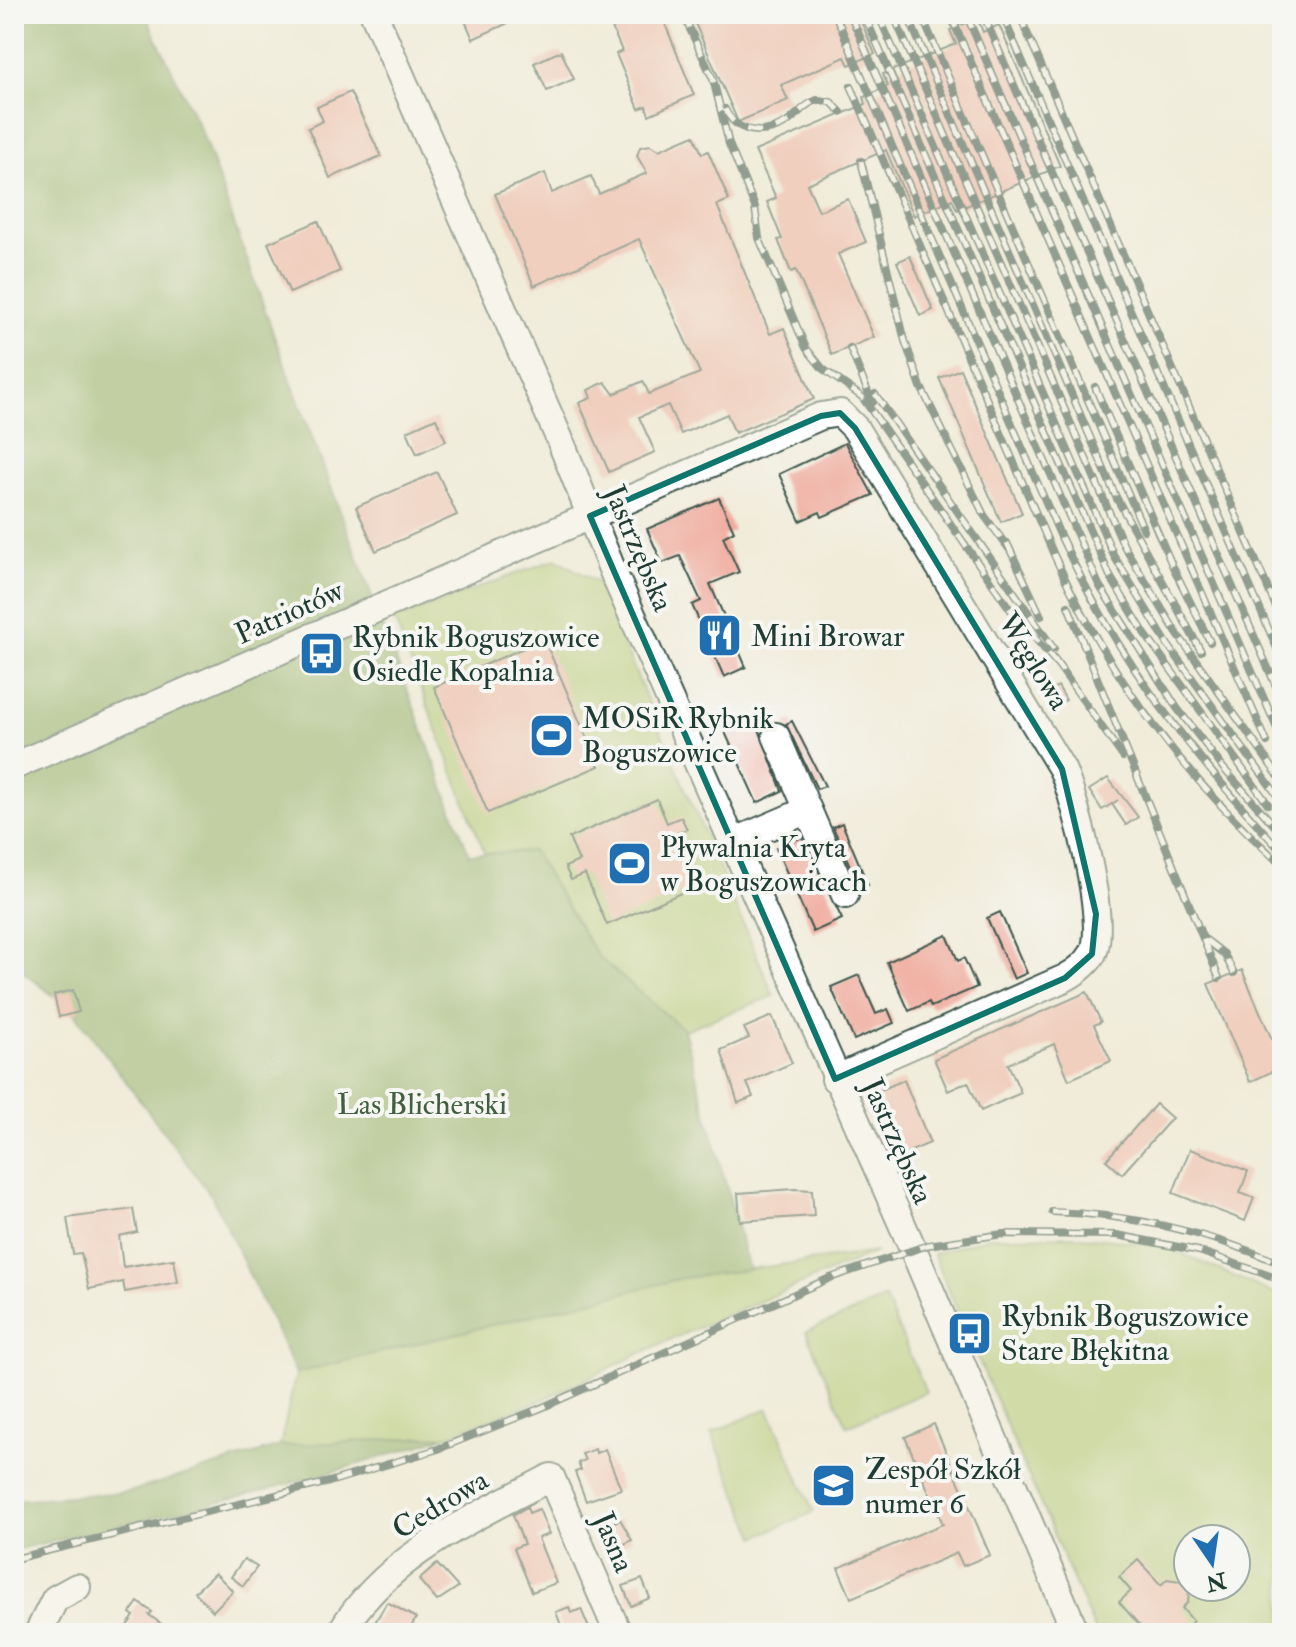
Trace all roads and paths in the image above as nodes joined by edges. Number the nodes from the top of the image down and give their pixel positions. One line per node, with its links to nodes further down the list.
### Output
1 (374, 14): 2 (street, Jastrzębska)
2 (590, 516): 4 (street, Patriotów); 6 (street, Jastrzębska); 8 (street, Węglowa)
3 (776, 736): 5 (street)
4 (14, 766)
5 (808, 810): 6 (street); 7 (street)
6 (733, 842): 8 (street, Jastrzębska)
7 (845, 895)
8 (835, 1079): 14 (street, Jastrzębska)
9 (551, 1477): 12 (street, Cedrowa); 13 (street, Jasna)
10 (77, 1587): 11 (street)
11 (38, 1633)
12 (340, 1633)
13 (618, 1633)
14 (1076, 1633)

